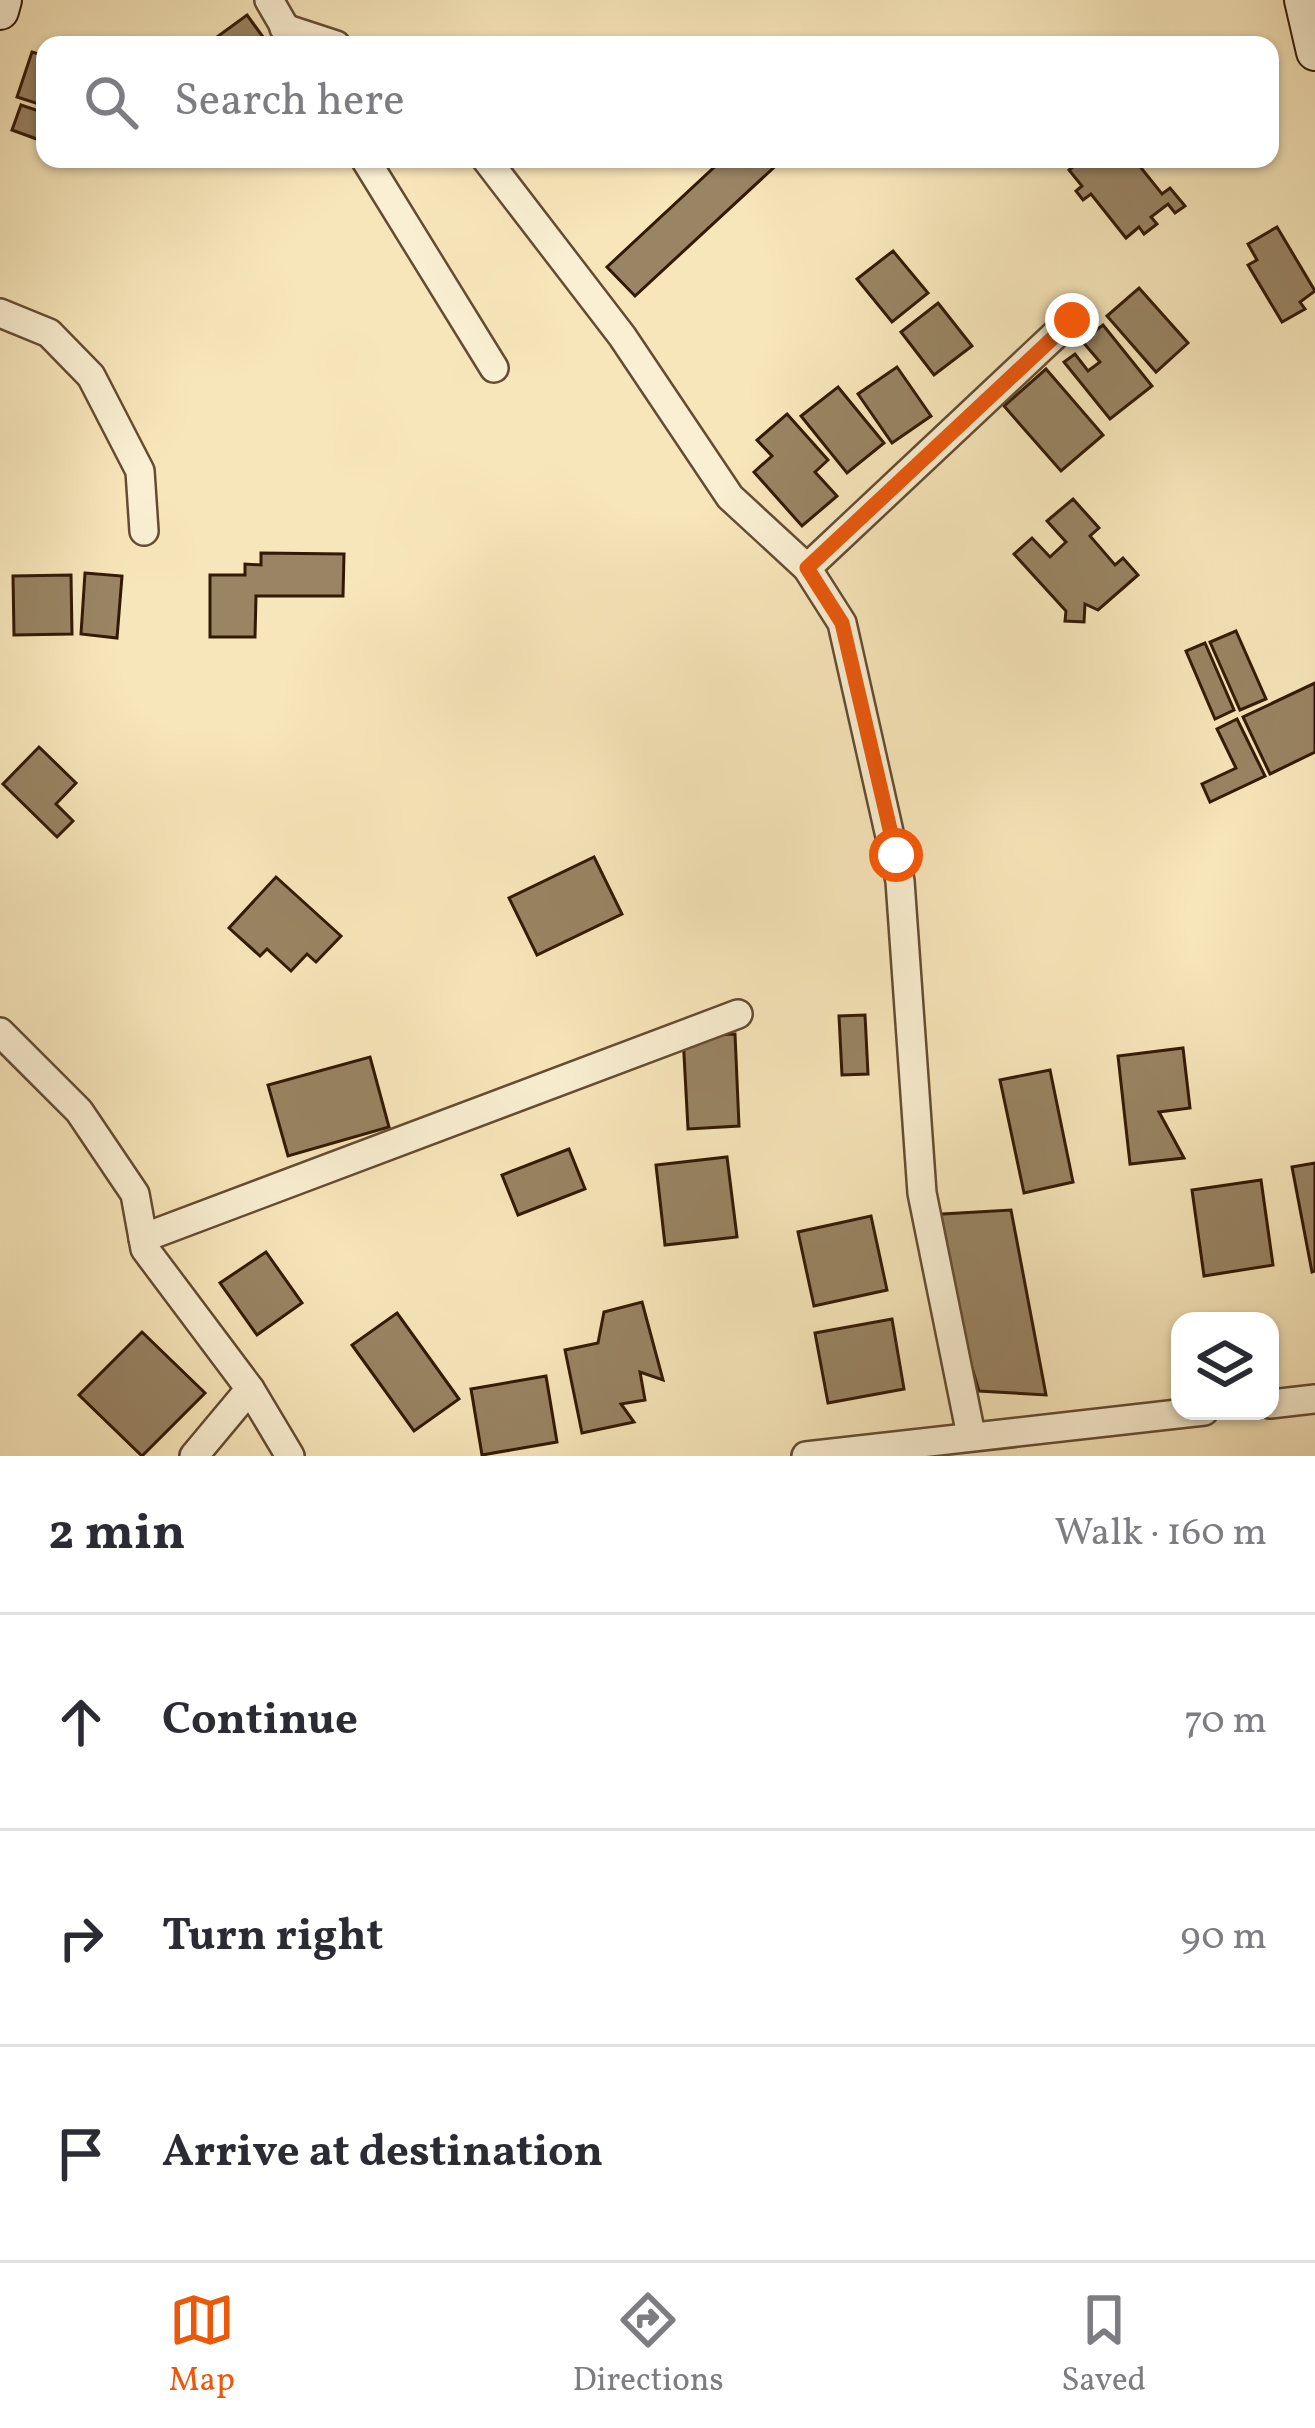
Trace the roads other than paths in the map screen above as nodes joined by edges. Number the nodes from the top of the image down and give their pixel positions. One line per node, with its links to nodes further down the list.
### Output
1 (3, 0): 4 (main road)
2 (269, 0): 5 (street)
3 (1303, 0): 6 (main road)
4 (0, 11)
5 (290, 36)
6 (1315, 52)
7 (371, 168): 11 (street)
8 (493, 168): 13 (street)
9 (0, 313): 12 (street)
10 (1072, 320): 13 (street)
11 (494, 368)
12 (144, 531)
13 (807, 568): 21 (street)
14 (738, 1014): 16 (street)
15 (0, 1033): 16 (street)
16 (143, 1238): 17 (street)
17 (250, 1389): 22 (street); 23 (street)
18 (1315, 1400): 19 (street)
19 (1279, 1403)
20 (1171, 1414): 21 (street)
21 (971, 1435): 24 (street)
22 (194, 1456)
23 (290, 1456)
24 (806, 1456)

